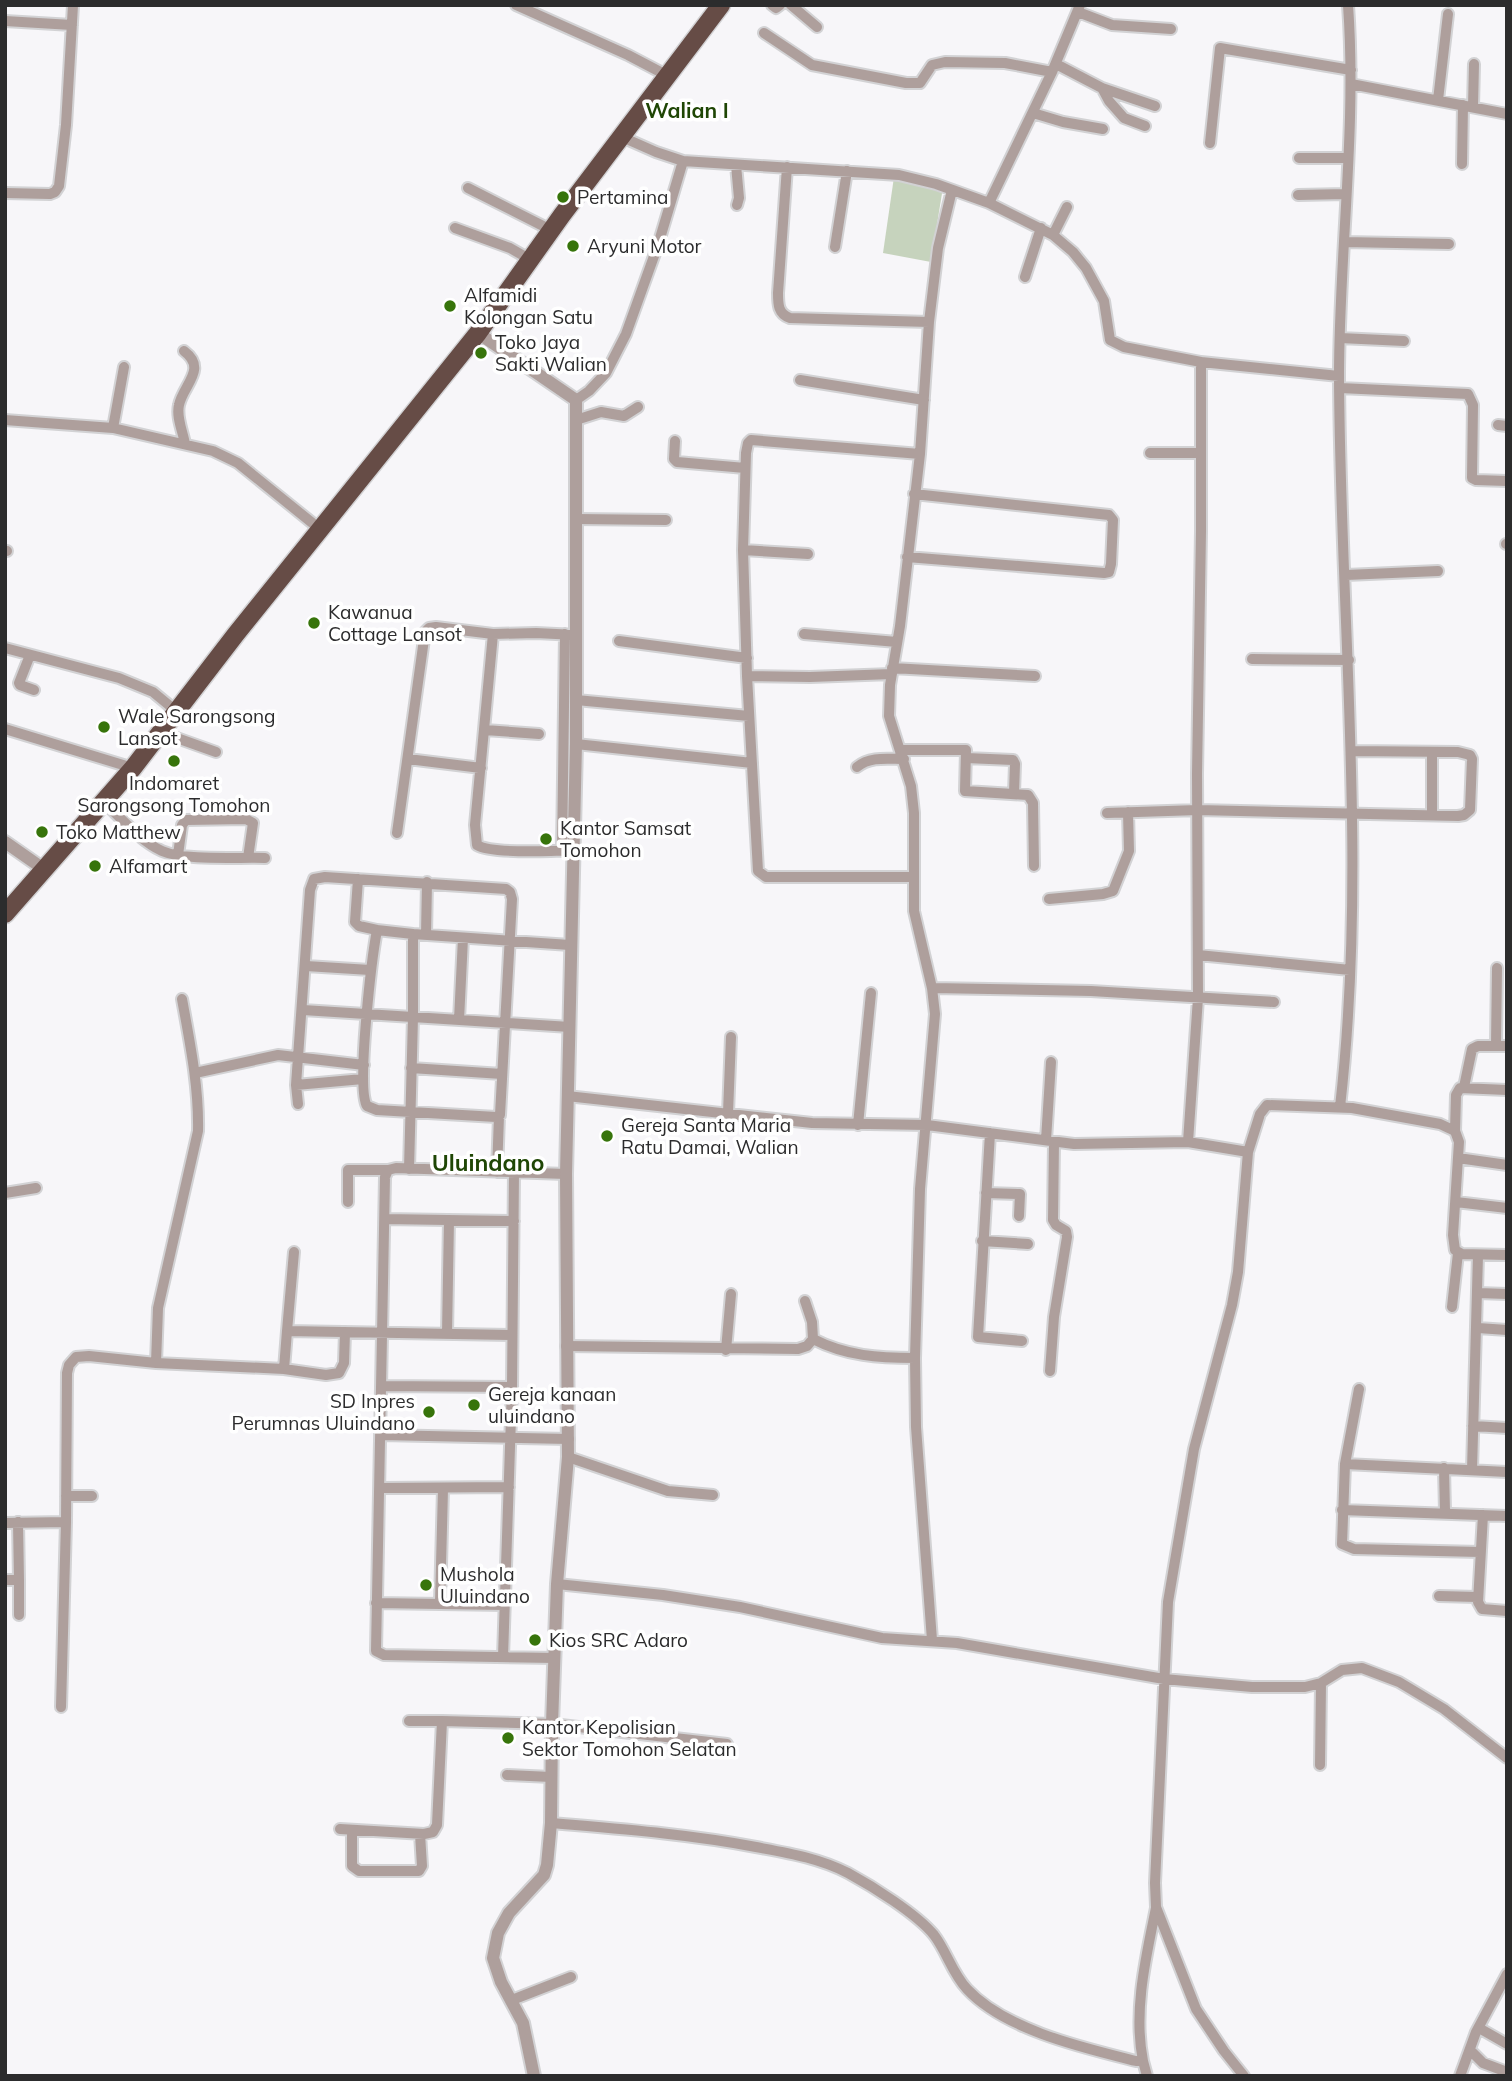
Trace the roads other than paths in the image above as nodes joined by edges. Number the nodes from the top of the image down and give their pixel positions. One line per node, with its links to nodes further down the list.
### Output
1 (73, 5): 11 (street)
2 (516, 5): 18 (street)
3 (721, 5): 18 (highway)
4 (772, 5): 5 (street)
5 (780, 5)
6 (791, 5): 12 (street)
7 (1348, 5): 17 (street)
8 (1079, 8): 13 (street); 16 (street)
9 (1448, 14): 21 (street)
10 (5, 21): 11 (street)
11 (72, 25): 39 (street)
12 (817, 27)
13 (1171, 29)
14 (764, 33): 16 (street)
15 (1474, 64): 23 (street)
16 (1054, 68): 20 (street); 24 (street)
17 (1351, 70): 19 (street); 29 (street)
18 (668, 76): 28 (highway)
19 (1351, 84): 21 (street); 31 (street)
20 (1102, 88): 22 (street); 26 (street)
21 (1438, 100): 23 (street)
22 (1155, 106)
23 (1468, 106): 25 (street); 33 (street)
24 (1033, 113): 27 (street); 42 (street)
25 (1507, 114)
26 (1145, 127)
27 (1103, 130)
28 (622, 137): 32 (street); 47 (highway)
29 (1210, 144)
30 (1299, 158): 31 (street)
31 (1348, 158): 40 (street)
32 (683, 161): 34 (street); 64 (street)
33 (1462, 164)
34 (736, 165): 35 (street); 43 (street)
35 (788, 167): 36 (street); 54 (street)
36 (847, 171): 38 (street); 51 (street)
37 (468, 188): 47 (street)
38 (952, 190): 42 (street); 54 (street)
39 (5, 193)
40 (1346, 194): 41 (street); 49 (street)
41 (1298, 195)
42 (989, 203): 46 (street)
43 (737, 205)
44 (1068, 207): 48 (street)
45 (455, 228): 52 (street)
46 (1041, 228): 48 (street); 53 (street)
47 (551, 230): 52 (highway)
48 (1053, 235): 59 (street)
49 (1344, 243): 50 (street); 56 (street)
50 (1449, 244)
51 (835, 247)
52 (531, 260): 55 (highway)
53 (1025, 278)
54 (929, 322): 65 (street)
55 (478, 333): 64 (street); 80 (highway)
56 (1340, 338): 57 (street); 61 (street)
57 (1404, 341)
58 (184, 351): 71 (street)
59 (1201, 362): 61 (street); 73 (street)
60 (124, 367): 69 (street)
61 (1339, 376): 63 (street)
62 (800, 380): 65 (street)
63 (1340, 388): 76 (street); 85 (street)
64 (576, 400): 68 (street)
65 (924, 400): 74 (street)
66 (638, 407): 68 (street)
67 (5, 420): 69 (street)
68 (576, 420): 78 (street)
69 (113, 428): 71 (street)
70 (675, 441): 75 (street)
71 (185, 444): 80 (street)
72 (1150, 453): 73 (street)
73 (1201, 453): 120 (street)
74 (920, 454): 75 (street); 77 (street)
75 (745, 468): 81 (street)
76 (1507, 481)
77 (914, 494): 83 (street); 83 (street)
78 (576, 519): 79 (street); 88 (street)
79 (666, 520)
80 (321, 530): 101 (highway)
81 (743, 550): 82 (street); 93 (street)
82 (808, 554)
83 (907, 558): 90 (street)
84 (1438, 571): 85 (street)
85 (1346, 575): 95 (street)
86 (494, 634): 88 (street); 104 (street); 113 (street)
87 (804, 634): 90 (street)
88 (570, 635): 100 (street); 127 (street)
89 (619, 640): 93 (street)
90 (897, 642): 96 (street)
91 (5, 648): 92 (street)
92 (30, 655): 99 (street); 101 (street)
93 (747, 658): 97 (street)
94 (1252, 659): 95 (street)
95 (1349, 660): 108 (street)
96 (892, 671): 97 (street); 98 (street); 111 (street)
97 (747, 676): 102 (street)
98 (1035, 676)
99 (34, 690)
100 (576, 700): 102 (street); 107 (street)
101 (176, 711): 105 (highway)
102 (749, 716): 114 (street)
103 (5, 729): 116 (street)
104 (485, 730): 106 (street); 117 (street)
105 (160, 732): 109 (street); 116 (highway)
106 (539, 734)
107 (576, 744): 114 (street); 127 (street)
108 (1352, 751): 110 (street); 123 (street)
109 (216, 752)
110 (1432, 752): 124 (street); 124 (street)
111 (902, 755): 112 (street); 115 (street); 133 (street)
112 (966, 758): 118 (street); 118 (street)
113 (408, 760): 117 (street); 125 (street)
114 (752, 763): 133 (street)
115 (857, 767)
116 (133, 768): 119 (highway)
117 (481, 768): 127 (street)
118 (1014, 793): 131 (street)
119 (104, 802): 128 (street); 132 (highway)
120 (1198, 810): 122 (street); 123 (street); 144 (street)
121 (1107, 813): 122 (street)
122 (1128, 813): 136 (street)
123 (1353, 815): 124 (street); 148 (street)
124 (1432, 816)
125 (397, 833)
126 (5, 842): 132 (street)
127 (568, 851): 143 (street)
128 (178, 855): 129 (street); 129 (street)
129 (247, 858): 130 (street)
130 (265, 858)
131 (1034, 866)
132 (45, 870): 137 (highway)
133 (914, 877): 149 (street)
134 (358, 879): 135 (street); 138 (street); 145 (street)
135 (427, 882): 140 (street); 142 (street)
136 (1049, 899)
137 (5, 914)
138 (377, 929): 139 (street); 147 (street)
139 (413, 934): 140 (street); 156 (street)
140 (426, 935): 141 (street)
141 (463, 938): 142 (street); 157 (street)
142 (509, 942): 143 (street); 158 (street)
143 (570, 945): 159 (street)
144 (1198, 955): 148 (street); 151 (street)
145 (306, 966): 147 (street); 154 (street)
146 (1497, 968): 161 (street)
147 (370, 970): 155 (street)
148 (1350, 970): 174 (street)
149 (932, 988): 151 (street); 179 (street)
150 (871, 993): 178 (street)
151 (1198, 998): 153 (street); 183 (street)
152 (182, 999): 166 (street)
153 (1274, 1002)
154 (303, 1010): 155 (street); 162 (street)
155 (368, 1016): 156 (street); 164 (street)
156 (414, 1017): 157 (street); 165 (street)
157 (459, 1020): 158 (street)
158 (506, 1023): 159 (street); 167 (street)
159 (570, 1027): 172 (street)
160 (731, 1037): 176 (street)
161 (1501, 1046): 170 (street)
162 (297, 1058): 164 (street); 166 (street); 169 (street)
163 (1051, 1062): 182 (street)
164 (364, 1065): 168 (street)
165 (411, 1068): 167 (street); 175 (street)
166 (195, 1073): 225 (street)
167 (502, 1074): 177 (street)
168 (363, 1079): 169 (street); 175 (street)
169 (296, 1085): 173 (street)
170 (1464, 1087): 171 (street); 180 (street)
171 (1507, 1090)
172 (567, 1096): 176 (street); 191 (street)
173 (298, 1104)
174 (1340, 1107): 180 (street); 184 (street)
175 (410, 1110): 177 (street); 187 (street)
176 (728, 1113): 178 (street)
177 (499, 1116): 189 (street)
178 (858, 1125): 179 (street)
179 (927, 1125): 181 (street); 224 (street)
180 (1455, 1131): 185 (street)
181 (990, 1133): 182 (street); 194 (street)
182 (1050, 1141): 183 (street); 227 (street)
183 (1188, 1142): 184 (street)
184 (1248, 1152): 268 (street)
185 (1458, 1158): 186 (street); 196 (street)
186 (1507, 1165)
187 (409, 1169): 188 (street); 189 (street)
188 (388, 1170): 195 (street); 199 (street)
189 (497, 1172): 190 (street)
190 (513, 1172): 191 (street); 201 (street)
191 (566, 1174): 222 (street)
192 (36, 1188): 193 (street)
193 (5, 1193)
194 (986, 1193): 198 (street); 202 (street)
195 (348, 1202)
196 (1456, 1202): 197 (street); 205 (street)
197 (1507, 1208)
198 (1019, 1216)
199 (385, 1219): 200 (street); 217 (street)
200 (449, 1220): 201 (street); 218 (street)
201 (514, 1221): 219 (street)
202 (982, 1241): 203 (street); 221 (street)
203 (1028, 1244)
204 (294, 1252): 215 (street)
205 (1458, 1253): 206 (street); 212 (street)
206 (1478, 1255): 207 (street); 208 (street)
207 (1507, 1255)
208 (1478, 1293): 210 (street); 213 (street)
209 (731, 1294): 223 (street)
210 (1507, 1294)
211 (804, 1300): 220 (street)
212 (1452, 1307)
213 (1478, 1328): 214 (street); 231 (street)
214 (1507, 1330)
215 (287, 1331): 216 (street); 226 (street)
216 (345, 1332): 217 (street); 226 (street)
217 (381, 1332): 218 (street); 228 (street)
218 (447, 1334): 219 (street)
219 (512, 1335): 229 (street)
220 (813, 1339): 223 (street); 224 (street)
221 (1022, 1341)
222 (566, 1346): 223 (street); 235 (street)
223 (726, 1350)
224 (915, 1358): 265 (street)
225 (156, 1363): 226 (street); 245 (street)
226 (284, 1369)
227 (1050, 1371)
228 (381, 1386): 229 (street); 233 (street)
229 (512, 1387): 234 (street)
230 (1359, 1389): 237 (street)
231 (1474, 1426): 232 (street); 239 (street)
232 (1507, 1428)
233 (381, 1435): 234 (street); 242 (street)
234 (510, 1437): 235 (street); 241 (street)
235 (569, 1439): 236 (street)
236 (568, 1457): 244 (street); 257 (street)
237 (1345, 1464): 238 (street); 247 (street)
238 (1444, 1468): 239 (street); 248 (street)
239 (1472, 1470): 240 (street)
240 (1507, 1472)
241 (509, 1487): 243 (street); 262 (street)
242 (380, 1488): 243 (street); 260 (street)
243 (443, 1489): 261 (street)
244 (713, 1495)
245 (66, 1496): 246 (street); 252 (street)
246 (92, 1496)
247 (1342, 1510): 248 (street); 254 (street)
248 (1445, 1512): 249 (street)
249 (1483, 1515): 250 (street); 254 (street)
250 (1507, 1516)
251 (18, 1522): 252 (street); 253 (street); 256 (street)
252 (66, 1522): 270 (street)
253 (5, 1523)
254 (1480, 1552): 259 (street)
255 (5, 1580): 256 (street)
256 (19, 1580): 264 (street)
257 (557, 1584): 265 (street); 267 (street)
258 (1439, 1596): 259 (street)
259 (1477, 1597): 263 (street)
260 (376, 1603): 261 (street); 266 (street)
261 (440, 1603): 262 (street)
262 (505, 1605): 266 (street)
263 (1507, 1611)
264 (19, 1615)
265 (932, 1640): 268 (street)
266 (503, 1657): 267 (street)
267 (555, 1658): 273 (street)
268 (1164, 1679): 269 (street); 281 (street)
269 (1321, 1683): 275 (street); 276 (street)
270 (61, 1707)
271 (409, 1721): 272 (street)
272 (442, 1721): 273 (street); 280 (street)
273 (552, 1724): 274 (street); 278 (street)
274 (727, 1744)
275 (1507, 1758)
276 (1320, 1765)
277 (507, 1775): 278 (street)
278 (551, 1777): 279 (street)
279 (551, 1823): 284 (street); 288 (street)
280 (420, 1834): 280 (street)
281 (1156, 1907): 288 (street); 292 (street)
282 (1507, 1974): 285 (street)
283 (571, 1977): 284 (street)
284 (512, 2000): 290 (street)
285 (1479, 2028): 286 (street); 287 (street)
286 (1507, 2044)
287 (1470, 2050): 289 (street); 293 (street)
288 (1143, 2061): 291 (street)
289 (1507, 2071)
290 (534, 2076)
291 (1147, 2076)
292 (1244, 2076)
293 (1460, 2076)

